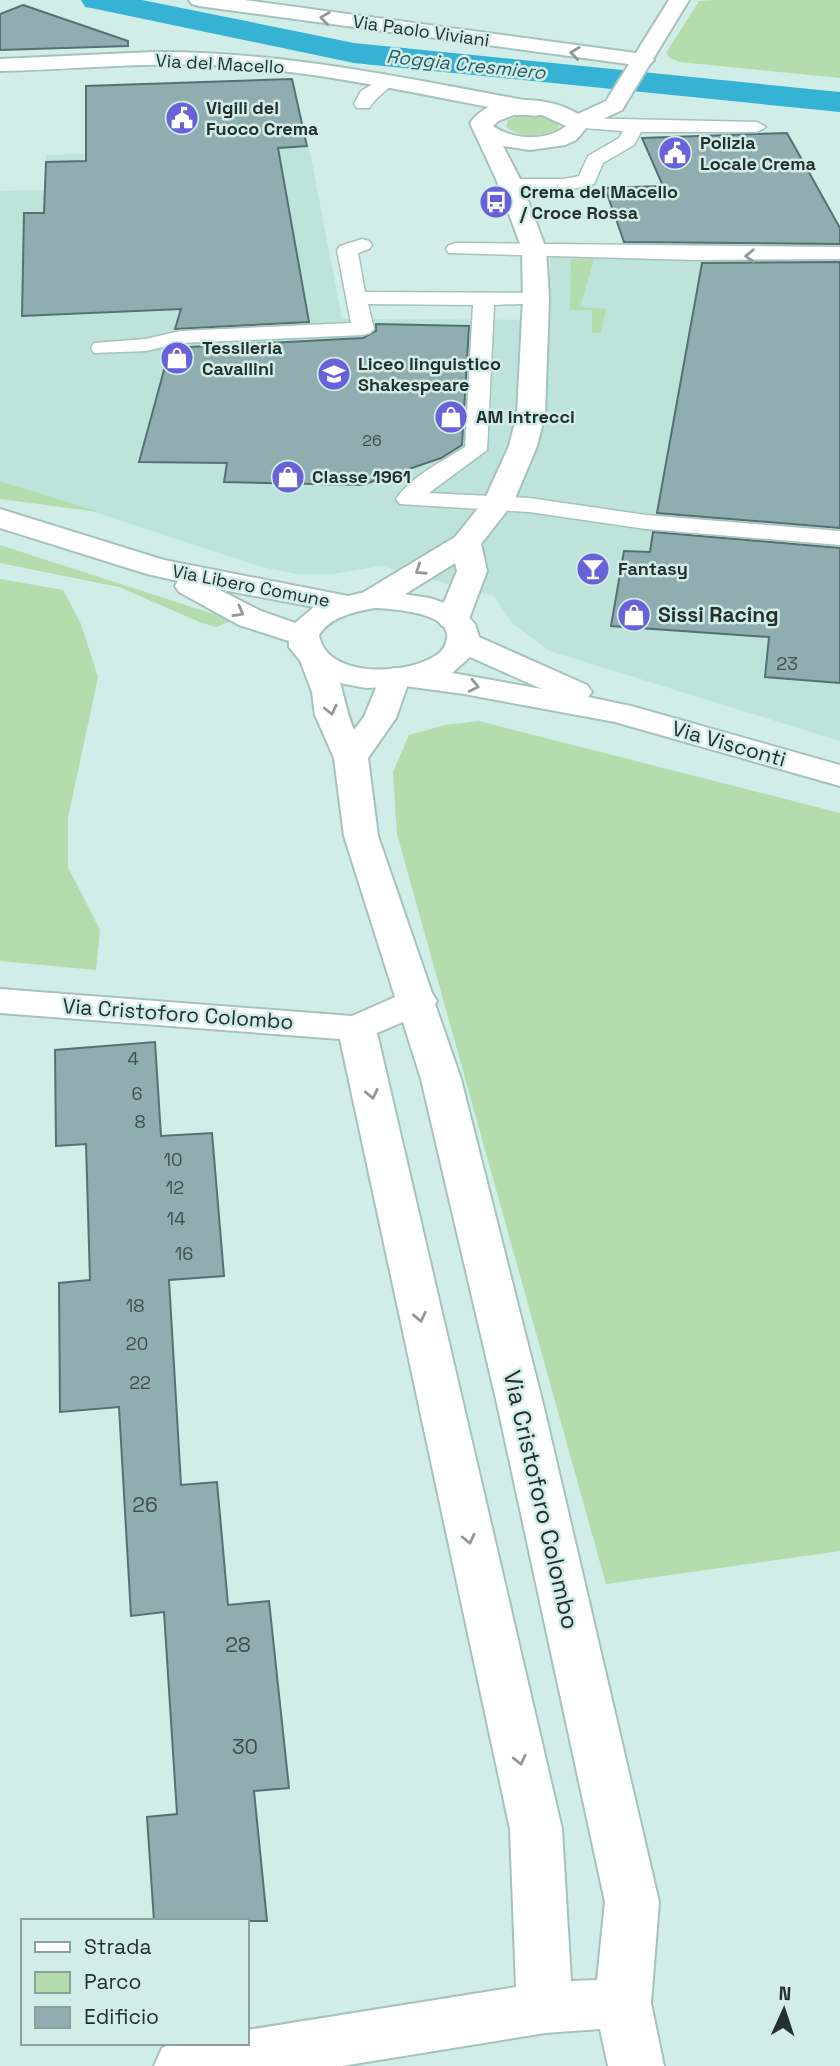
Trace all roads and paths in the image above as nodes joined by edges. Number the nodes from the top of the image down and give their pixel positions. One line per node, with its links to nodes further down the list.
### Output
1 (199, 0): 3 (street, Via Paolo Viviani, one-way to 1)
2 (679, 0): 3 (street)
3 (643, 60): 7 (street)
4 (0, 65): 5 (street, Via del Macello)
5 (385, 82): 6 (street, Via del Macello); 8 (lane)
6 (438, 92): 9 (street, Via del Macello); 11 (street, Via del Macello)
7 (616, 99): 9 (street); 10 (street)
8 (363, 104)
9 (542, 110): 10 (street); 11 (street)
10 (576, 122): 13 (lane); 14 (street)
11 (484, 123): 14 (street, Via del Macello); 15 (street)
12 (757, 127): 13 (lane)
13 (631, 134): 15 (lane)
14 (537, 142): 15 (street)
15 (509, 182): 18 (street)
16 (362, 245): 20 (lane)
17 (456, 249): 18 (lane)
18 (534, 249): 19 (lane, one-way to 18); 22 (street)
19 (840, 253)
20 (356, 298): 21 (lane); 23 (lane)
21 (485, 298): 22 (lane); 24 (lane)
22 (536, 299): 24 (street)
23 (102, 348)
24 (498, 503): 26 (lane); 27 (street)
25 (0, 519): 28 (street, Via Libero Comune)
26 (840, 538)
27 (466, 543): 29 (street, one-way to 29); 31 (street)
28 (158, 568): 30 (street, Via Libero Comune); 32 (street, Via Libero Comune, one-way to 32)
29 (375, 599): 30 (street, Via Libero Comune); 31 (street, Via Libero Comune)
30 (344, 604): 32 (street, Via Libero Comune)
31 (458, 630): 33 (street, Via Libero Comune); 34 (street, Via Visconti)
32 (310, 648): 33 (street, Via Libero Comune); 35 (street, Via Cristoforo Colombo, one-way to 35)
33 (400, 678): 34 (street, Via Visconti, one-way to 34); 35 (street)
34 (619, 713): 36 (street, Via Visconti)
35 (351, 758): 38 (street, Via Cristoforo Colombo)
36 (840, 776)
37 (0, 1001): 39 (street, Via Cristoforo Colombo)
38 (418, 1001): 39 (street, Via Cristoforo Colombo); 40 (street, Via Cristoforo Colombo)
39 (357, 1028): 41 (street, one-way to 41)
40 (623, 2003): 41 (street); 43 (street, Via Cristoforo Colombo)
41 (545, 2008): 42 (street)
42 (182, 2066)
43 (636, 2066)

